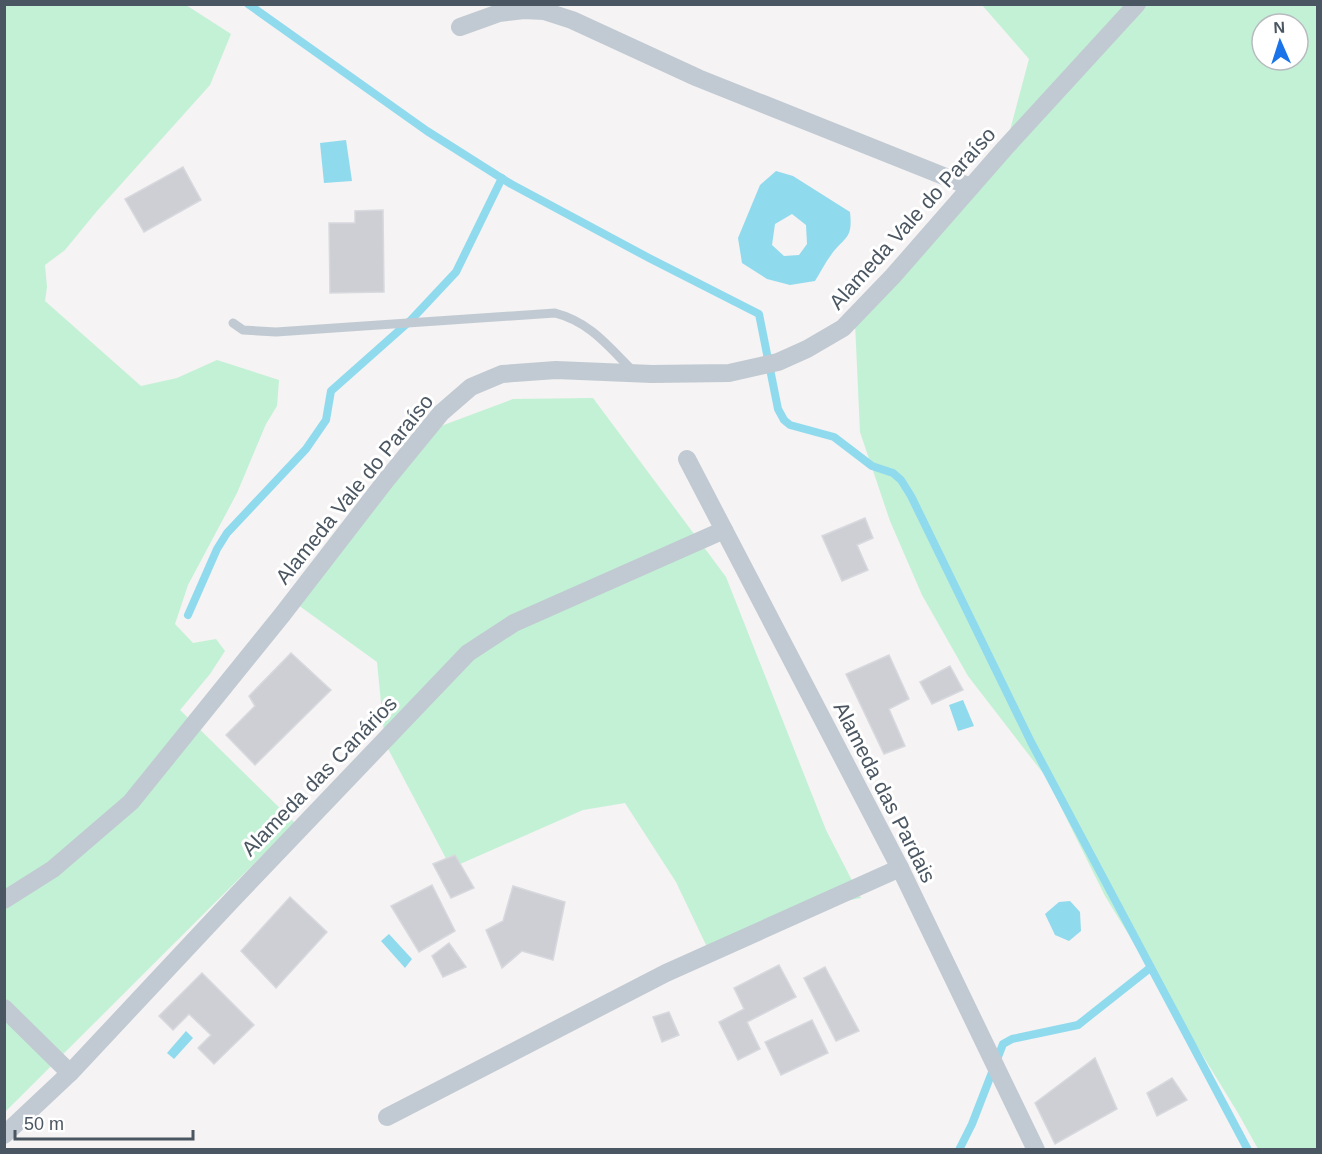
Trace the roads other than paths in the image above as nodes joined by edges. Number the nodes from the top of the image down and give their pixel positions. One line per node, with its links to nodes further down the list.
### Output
1 (1137, 4): 3 (street, Alameda Vale do Paraíso)
2 (460, 27): 3 (street)
3 (971, 187): 5 (street, Alameda Vale do Paraíso)
4 (233, 323): 5 (lane)
5 (635, 373): 9 (street, Alameda Vale do Paraíso)
6 (687, 459): 7 (street, Alameda das Pardais)
7 (724, 530): 8 (street, Alameda das Pardais); 11 (street, Alameda das Canários)
8 (900, 868): 12 (street); 14 (street, Alameda das Pardais)
9 (4, 900)
10 (4, 1008): 11 (street)
11 (70, 1073): 13 (street, Alameda das Canários)
12 (387, 1117)
13 (4, 1135)
14 (1036, 1149)

